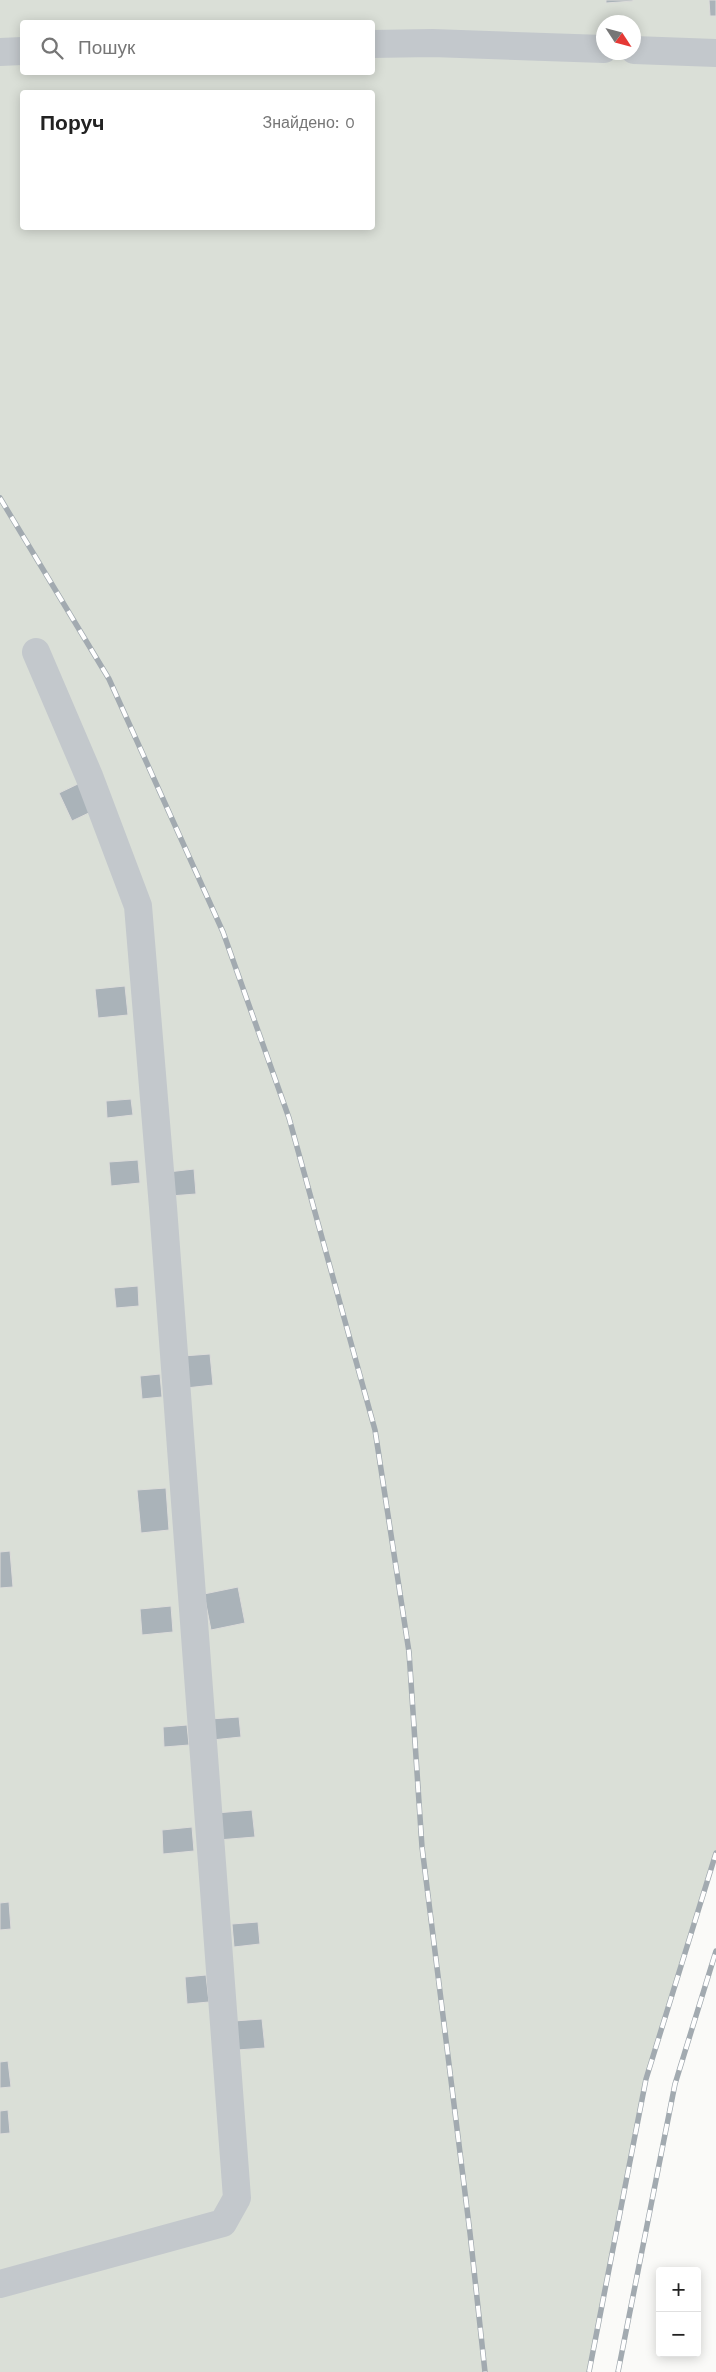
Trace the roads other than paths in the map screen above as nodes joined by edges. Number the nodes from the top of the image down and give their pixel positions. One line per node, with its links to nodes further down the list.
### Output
1 (375, 44): 2 (street)
2 (596, 49)
3 (641, 50): 6 (street)
4 (20, 51): 5 (street)
5 (0, 52)
6 (716, 53)
7 (36, 652): 8 (street)
8 (0, 2284)

